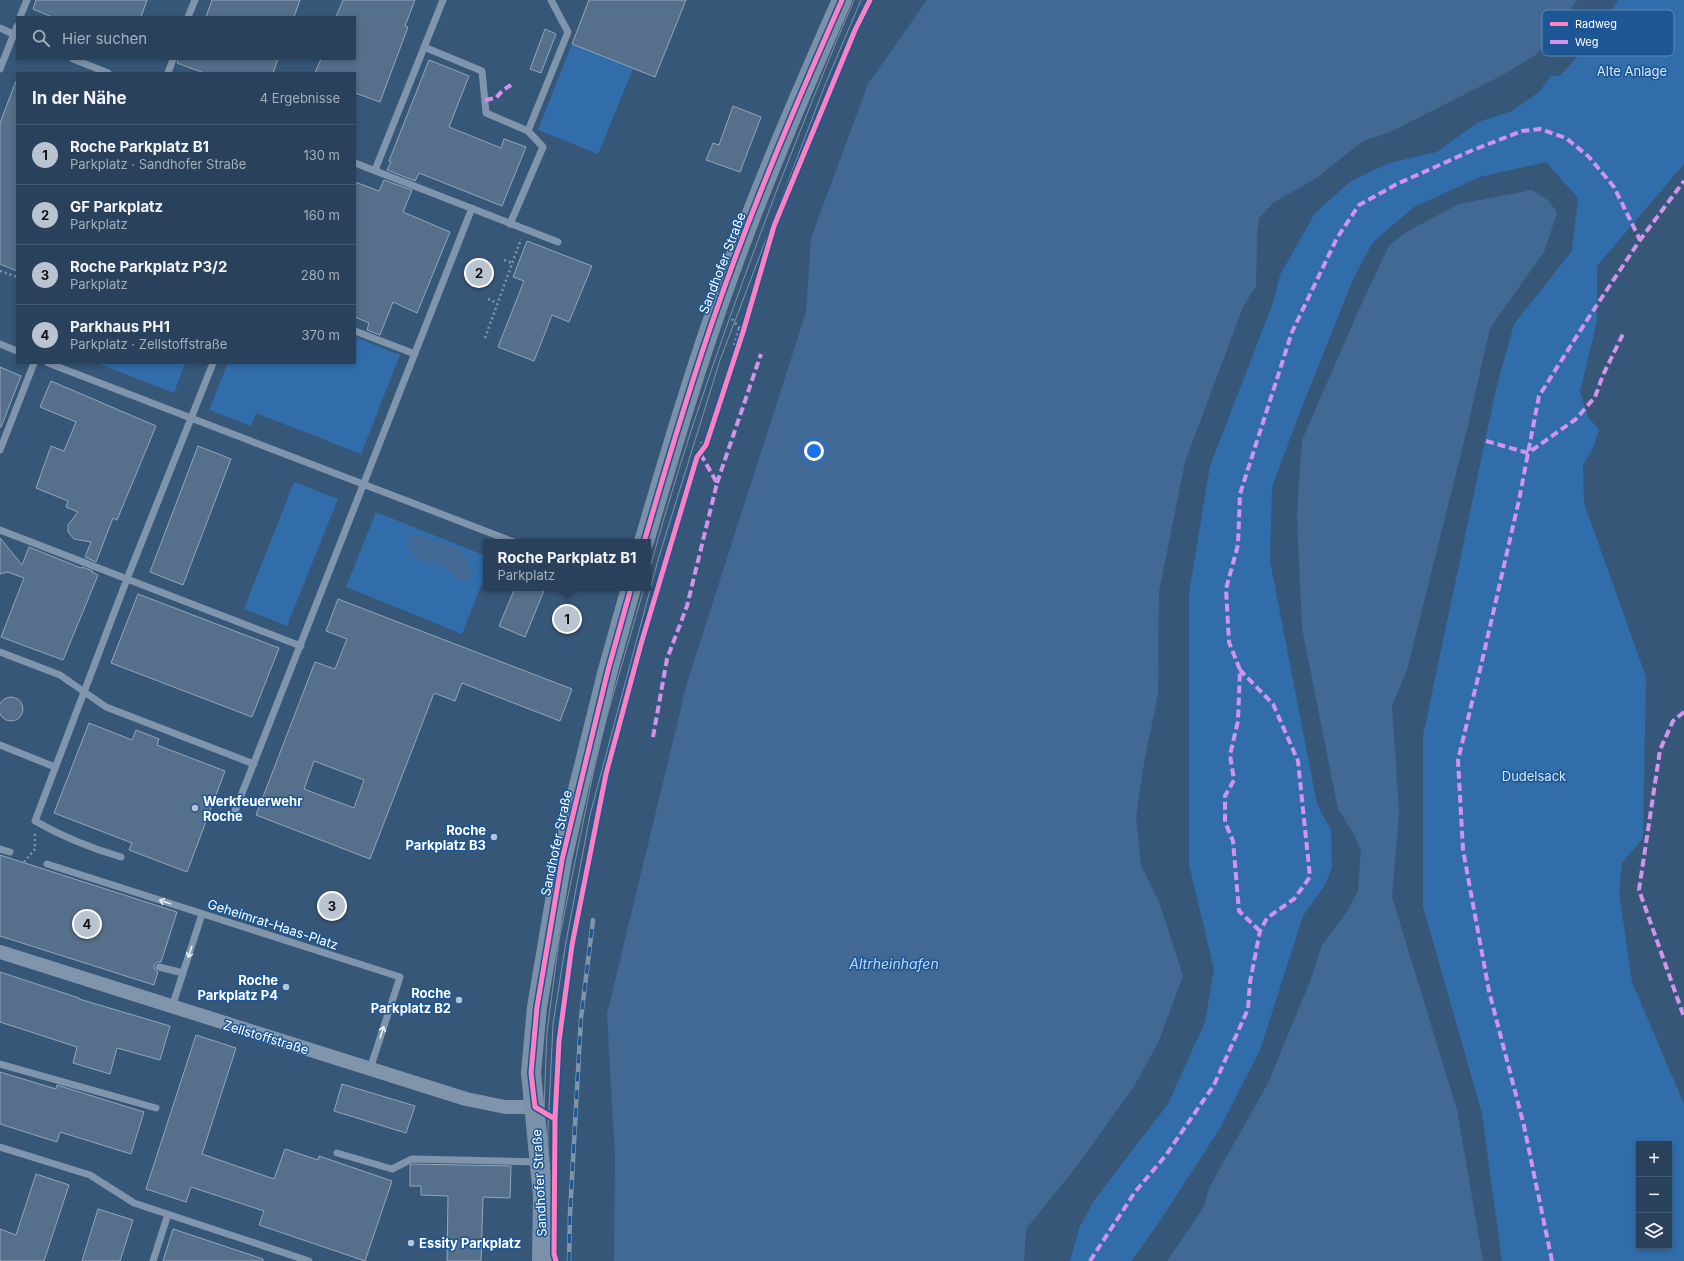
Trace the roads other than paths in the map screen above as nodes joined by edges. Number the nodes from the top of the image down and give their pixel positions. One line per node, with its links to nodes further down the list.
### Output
1 (27, 0): 6 (lane)
2 (195, 0): 7 (lane)
3 (443, 0): 10 (lane)
4 (551, 0): 16 (lane)
5 (842, 0): 34 (street, Sandhofer Straße)
6 (20, 16)
7 (188, 16)
8 (0, 28): 9 (lane)
9 (15, 35): 13 (lane)
10 (424, 47): 16 (lane); 18 (lane)
11 (76, 60): 14 (lane)
12 (173, 60): 15 (lane)
13 (0, 69)
14 (106, 72)
15 (168, 72)
16 (528, 131): 20 (lane)
17 (356, 163): 18 (lane)
18 (375, 170): 19 (lane)
19 (472, 208): 20 (lane); 25 (lane)
20 (510, 224): 21 (lane)
21 (558, 242)
22 (356, 331): 25 (lane)
23 (0, 344): 24 (lane)
24 (16, 351)
25 (415, 354): 31 (lane)
26 (34, 364): 30 (lane)
27 (51, 364): 29 (lane)
28 (213, 364): 29 (lane)
29 (191, 419): 31 (lane); 35 (lane)
30 (0, 450)
31 (364, 485): 33 (lane); 37 (lane)
32 (0, 530): 35 (lane)
33 (506, 539)
34 (645, 539)
35 (127, 579): 37 (lane); 39 (lane)
36 (630, 591): 55 (street, Sandhofer Straße)
37 (301, 646): 41 (lane)
38 (0, 652): 39 (lane)
39 (84, 691): 41 (lane); 42 (lane)
40 (0, 745): 42 (lane)
41 (254, 764): 43 (lane)
42 (56, 767): 46 (lane)
43 (235, 811)
44 (0, 849): 45 (lane)
45 (10, 852)
46 (121, 857)
47 (47, 864): 48 (lane, Geheimrat-Haas-Platz, one-way to 47)
48 (202, 914): 51 (lane, one-way to 51); 54 (lane, Geheimrat-Haas-Platz, one-way to 48)
49 (0, 952): 52 (street, Zellstoffstraße)
50 (159, 967): 51 (lane)
51 (183, 973): 52 (lane)
52 (172, 1007): 54 (street, Zellstoffstraße)
53 (0, 1064): 56 (lane)
54 (370, 1069): 55 (street, Zellstoffstraße)
55 (535, 1107): 59 (street, Sandhofer Straße)
56 (156, 1108)
57 (0, 1147): 60 (lane)
58 (337, 1153): 59 (lane)
59 (540, 1162): 63 (street, Sandhofer Straße)
60 (168, 1214): 61 (lane); 62 (lane)
61 (153, 1261)
62 (309, 1261)
63 (542, 1261)

